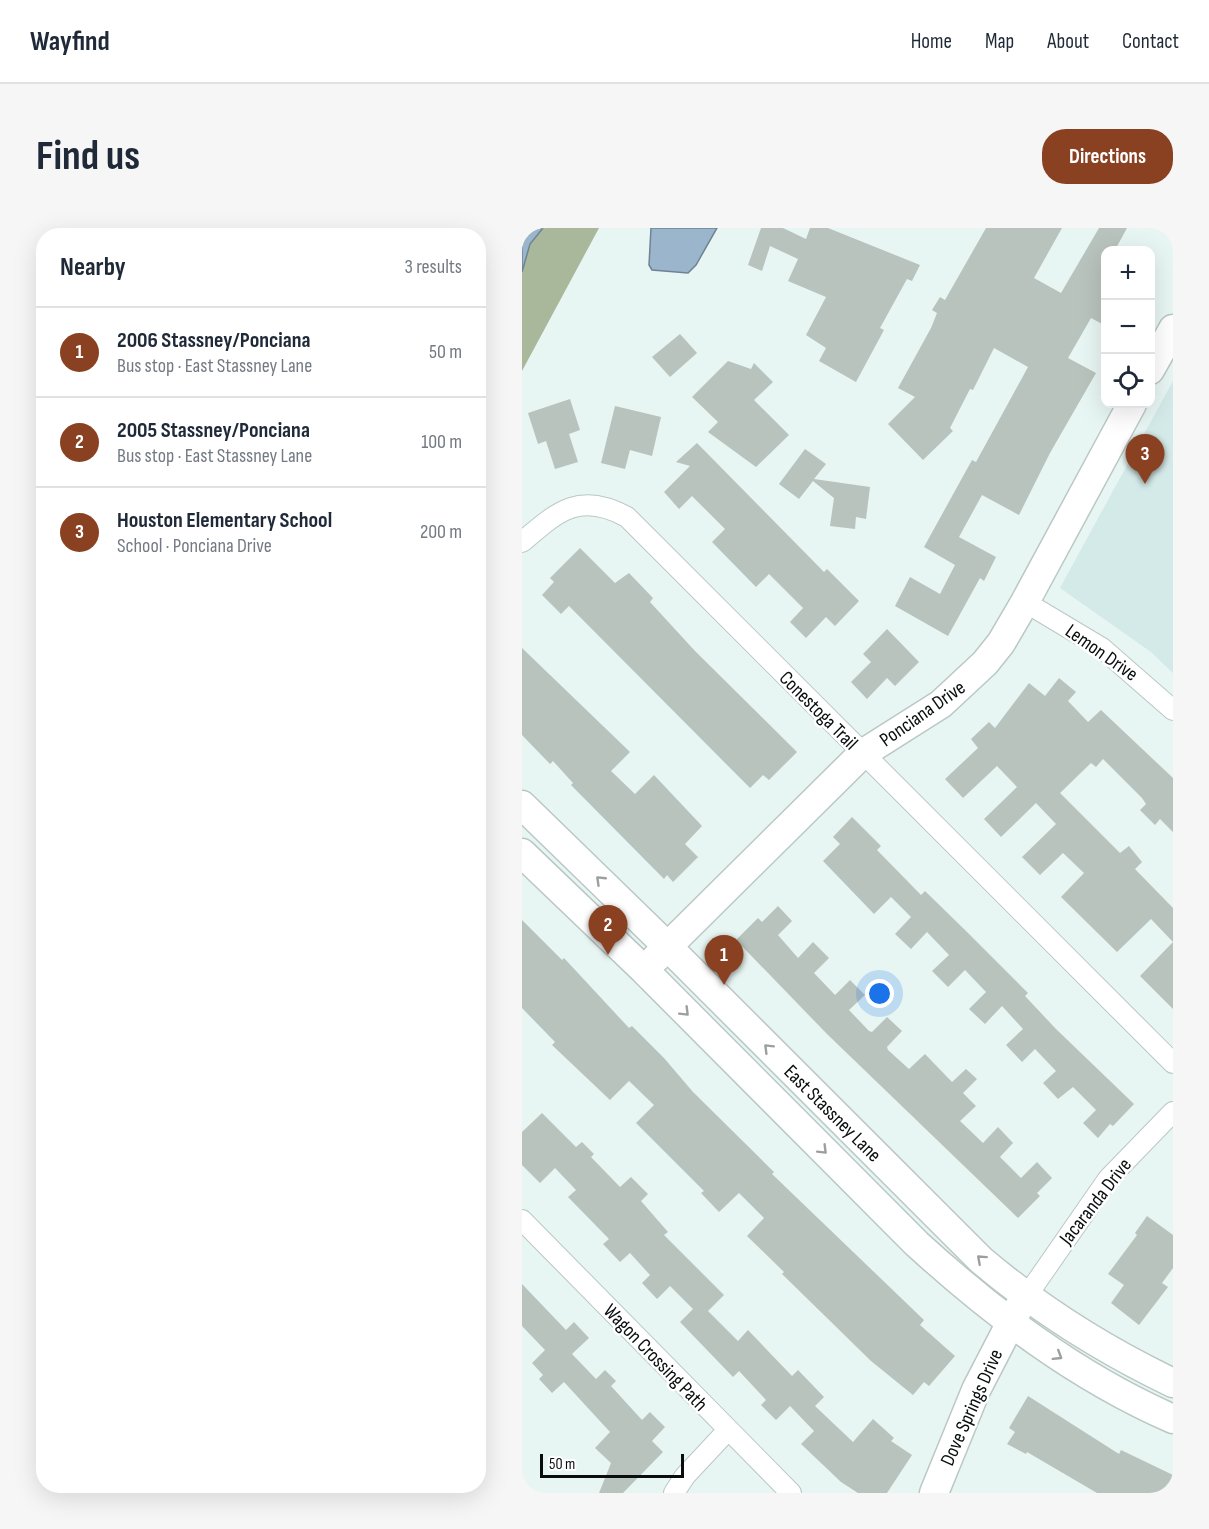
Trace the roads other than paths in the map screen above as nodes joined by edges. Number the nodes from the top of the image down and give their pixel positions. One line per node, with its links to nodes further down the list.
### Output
1 (1173, 328): 2 (main road)
2 (1155, 361)
3 (1130, 408): 5 (main road, Ponciana Drive)
4 (522, 542): 7 (street, Conestoga Trail)
5 (1025, 602): 6 (street, Lemon Drive); 7 (main road, Ponciana Drive)
6 (1173, 710)
7 (862, 754): 10 (main road, Ponciana Drive); 12 (street, Conestoga Trail)
8 (522, 805): 10 (main road, East Stassney Lane, one-way to 8)
9 (522, 853): 11 (main road, East Stassney Lane)
10 (667, 946): 11 (main road, Ponciana Drive); 15 (main road, East Stassney Lane, one-way to 10)
11 (644, 970): 16 (main road, East Stassney Lane, one-way to 16)
12 (1173, 1063)
13 (1173, 1112): 15 (street, Jacaranda Drive)
14 (522, 1220): 19 (street, Wagon Crossing Path)
15 (1026, 1296): 16 (main road, Dove Springs Drive); 17 (main road, East Stassney Lane)
16 (1010, 1322): 18 (main road, East Stassney Lane, one-way to 18); 22 (main road, Dove Springs Drive)
17 (1173, 1383)
18 (1173, 1419)
19 (728, 1430): 20 (street); 21 (street, Wagon Crossing Path)
20 (674, 1493)
21 (791, 1493)
22 (934, 1493)

